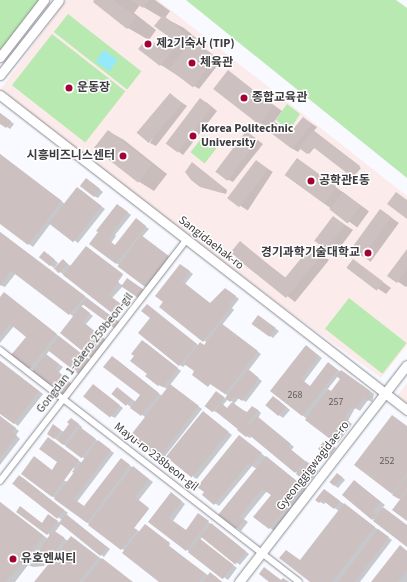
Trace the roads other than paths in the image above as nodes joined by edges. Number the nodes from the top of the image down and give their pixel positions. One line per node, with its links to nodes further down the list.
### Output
1 (44, 0): 3 (street)
2 (59, 0): 4 (street)
3 (0, 57)
4 (0, 75)
5 (0, 95): 6 (street, Sangidaehak-ro)
6 (187, 239): 9 (street, Sangidaehak-ro); 10 (street, Gongdan 1-daero 259beon-gil)
7 (0, 350): 10 (street, Mayu-ro 238beon-gil)
8 (407, 364): 9 (street, Gyeonggigwagidae-ro)
9 (385, 393): 11 (street, Sangidaehak-ro); 13 (street, Gyeonggigwagidae-ro)
10 (63, 399): 12 (street, Gongdan 1-daero 259beon-gil); 13 (street, Mayu-ro 238beon-gil)
11 (407, 410)
12 (0, 481)
13 (262, 553): 14 (street, Gyeonggigwagidae-ro); 15 (street, Mayu-ro 238beon-gil)
14 (239, 582)
15 (299, 582)

